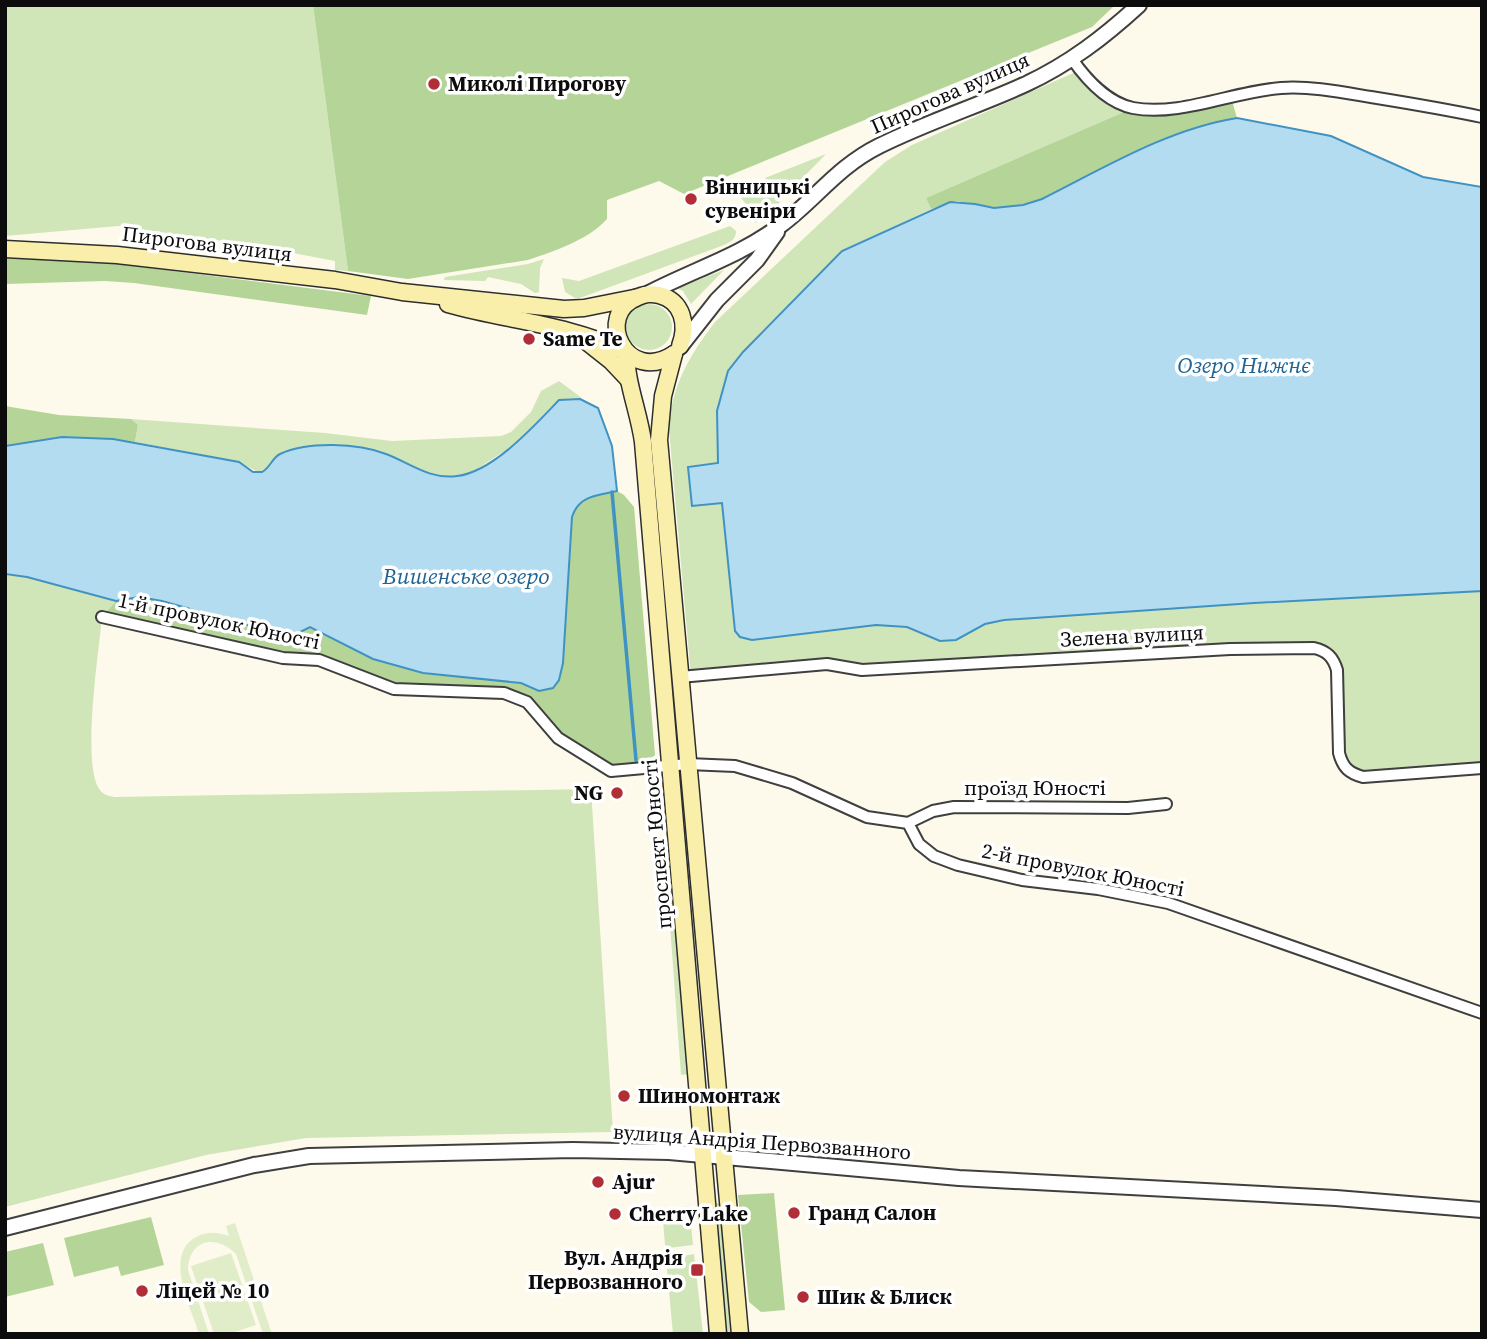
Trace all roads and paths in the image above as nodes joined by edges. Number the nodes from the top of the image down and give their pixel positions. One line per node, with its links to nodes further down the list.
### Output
1 (1139, 5): 2 (street, Пирогова вулиця)
2 (1072, 59): 3 (street); 4 (street, Пирогова вулиця)
3 (1482, 117)
4 (782, 225): 7 (street, Пирогова вулиця); 9 (street, Пирогова вулиця)
5 (5, 249): 6 (main road, Пирогова вулиця)
6 (402, 292): 7 (main road, Пирогова вулиця); 8 (main road, Пирогова вулиця)
7 (641, 296): 9 (main road); 10 (main road)
8 (574, 332): 10 (main road, Пирогова вулиця); 11 (main road)
9 (677, 350): 10 (main road); 13 (main road, проспект Юності)
10 (626, 352): 11 (main road, проспект Юності)
11 (628, 379): 14 (main road, проспект Юності)
12 (102, 617): 14 (street, 1-й провулок Юності)
13 (680, 677): 14 (main road, проспект Юності); 15 (street, Зелена вулиця)
14 (680, 765): 17 (street); 19 (main road, проспект Юності); 20 (main road, проспект Юності)
15 (1482, 768)
16 (1166, 804): 17 (street, проїзд Юності)
17 (908, 822): 18 (street, 2-й провулок Юності)
18 (1482, 1013)
19 (702, 1154): 20 (street, вулиця Андрія Первозванного); 22 (street, вулиця Андрія Первозванного); 23 (main road, проспект Юності)
20 (723, 1157): 21 (street, вулиця Андрія Первозванного); 24 (main road, проспект Юності)
21 (1482, 1210)
22 (5, 1228)
23 (718, 1334)
24 (740, 1334)

